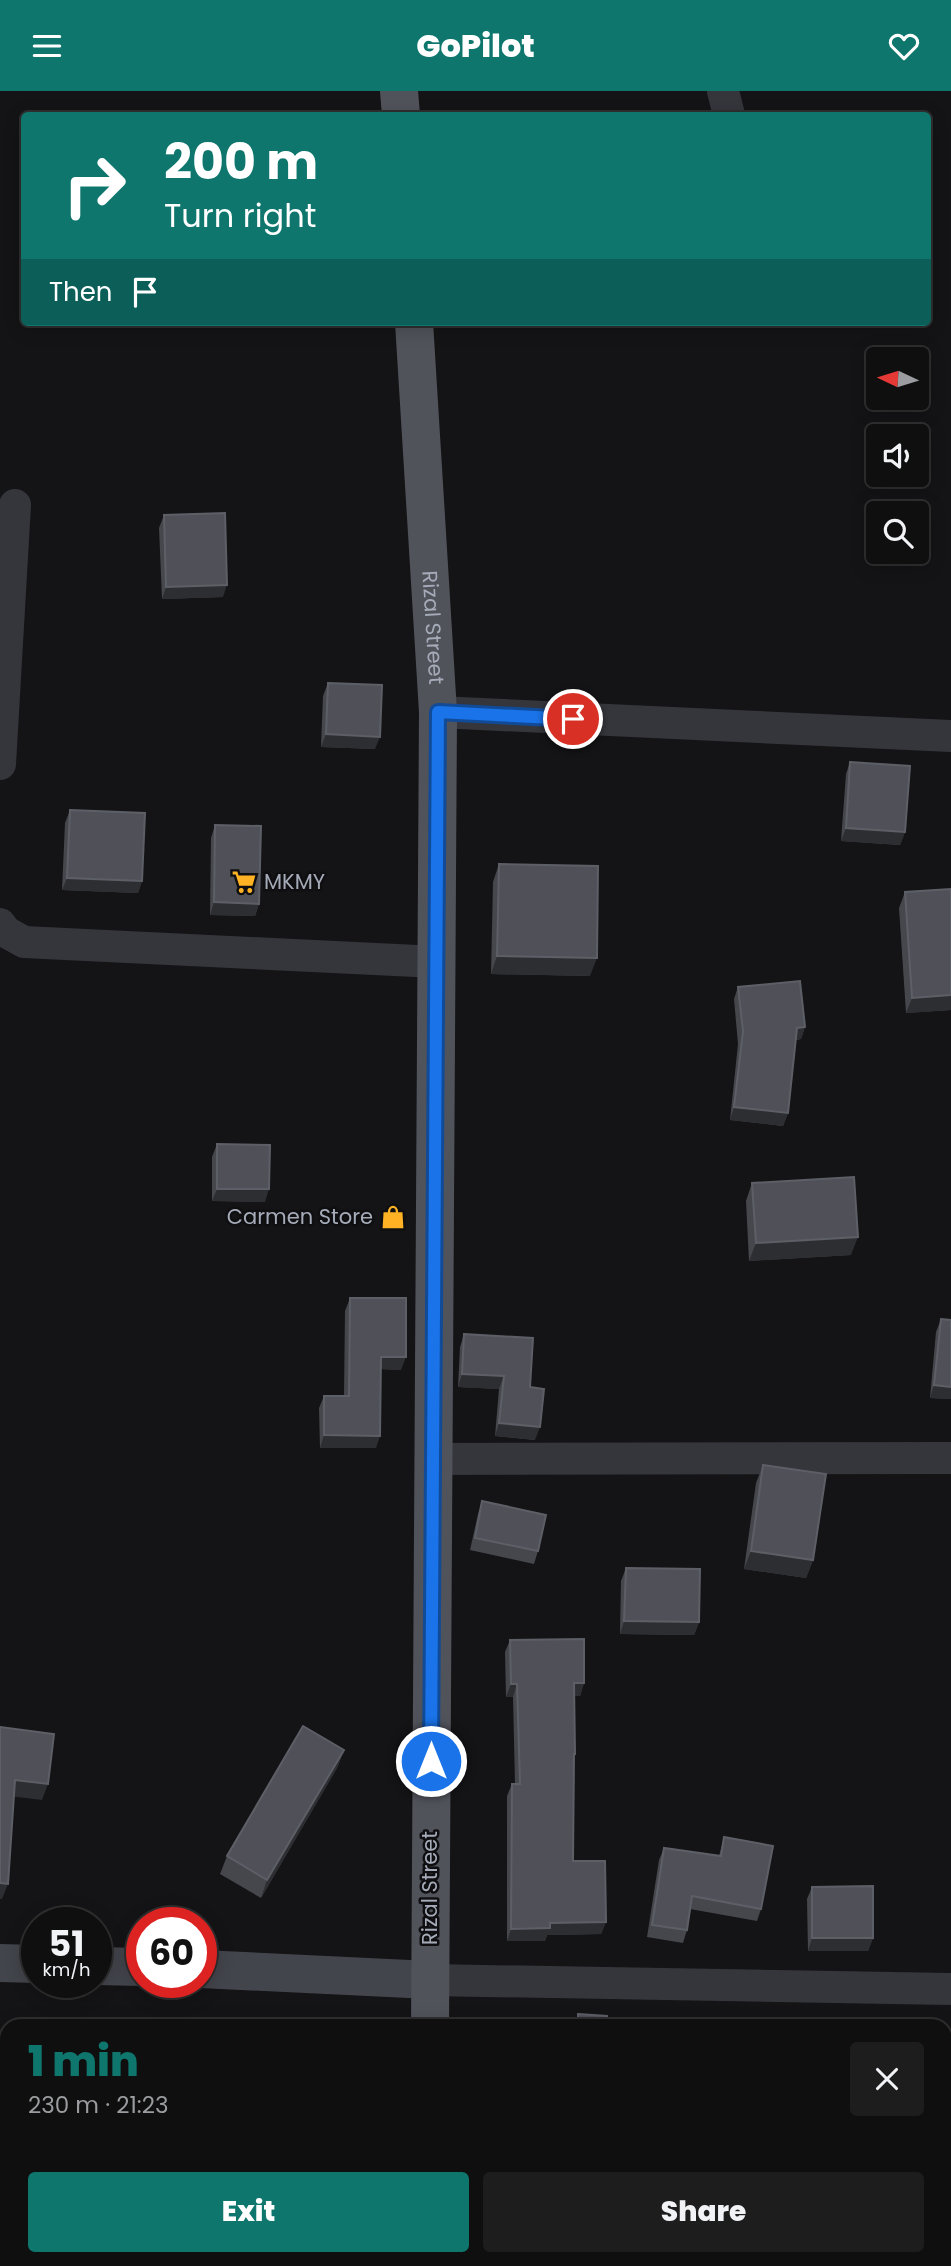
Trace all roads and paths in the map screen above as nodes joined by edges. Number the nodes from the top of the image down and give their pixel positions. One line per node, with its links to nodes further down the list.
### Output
1 (399, 91): 3 (main road)
2 (723, 91): 4 (street)
3 (401, 112)
4 (728, 112)
5 (414, 326): 7 (main road, Rizal Street)
6 (15, 505): 9 (street)
7 (438, 712): 8 (street); 11 (main road, Rizal Street)
8 (951, 736)
9 (0, 764)
10 (0, 924): 11 (street)
11 (437, 962): 13 (main road, Rizal Street)
12 (951, 1458): 13 (street)
13 (432, 1459): 17 (main road, Rizal Street)
14 (0, 1963): 15 (street)
15 (21, 1964)
16 (217, 1970): 17 (street)
17 (430, 1980): 18 (street); 19 (main road, Rizal Street)
18 (951, 1989)
19 (430, 2019)

